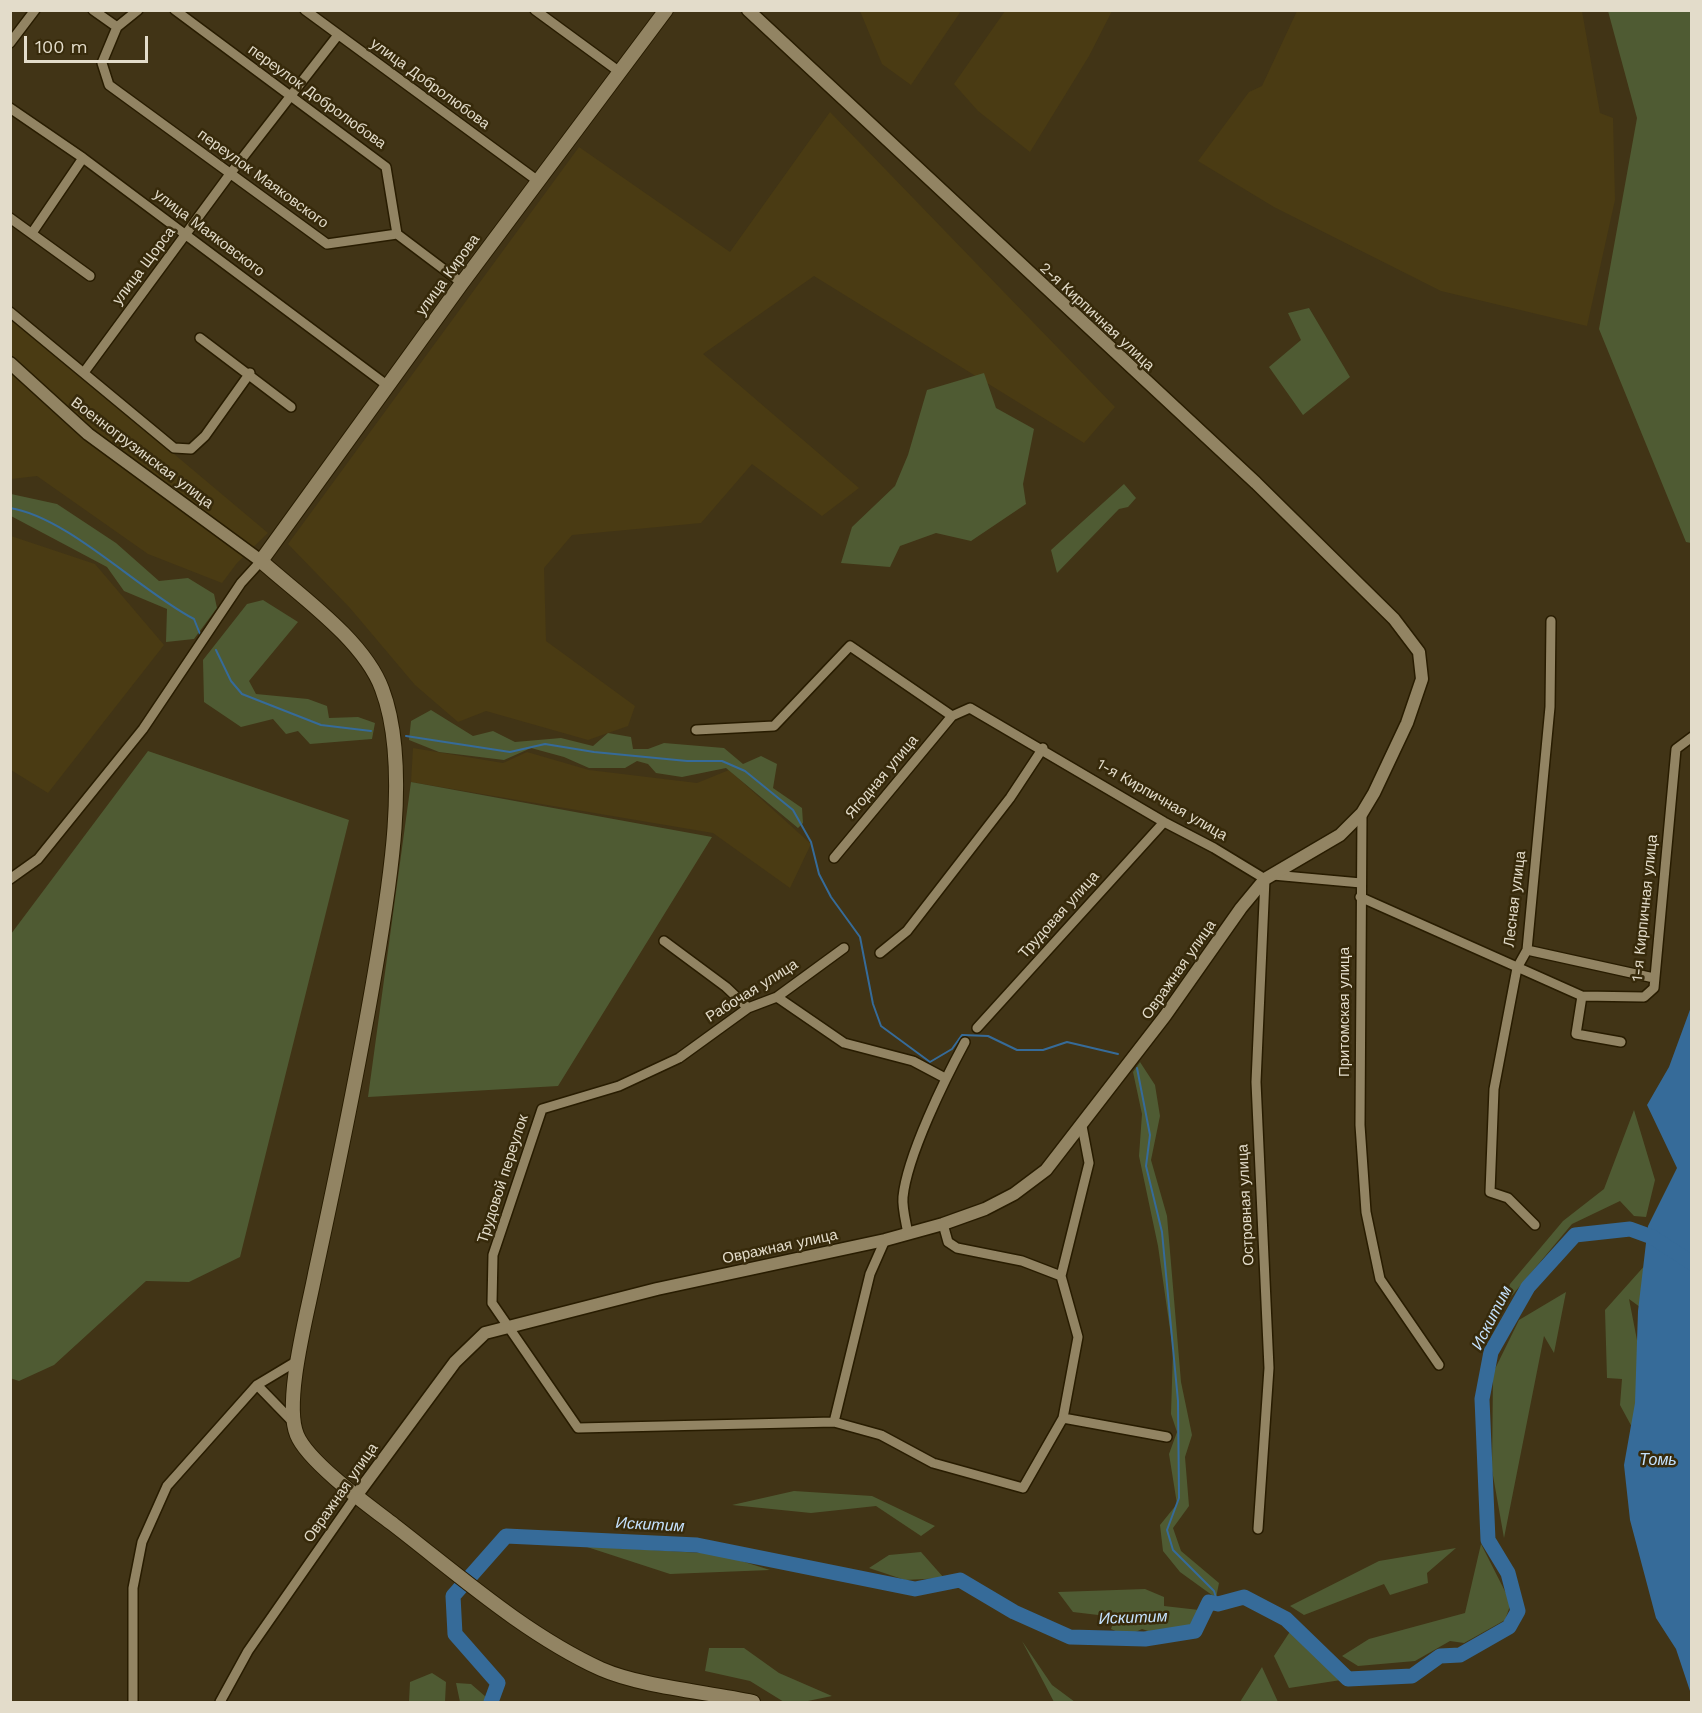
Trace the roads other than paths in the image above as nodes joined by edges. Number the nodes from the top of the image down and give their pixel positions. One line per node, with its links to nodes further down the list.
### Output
1 (35, 10): 11 (street)
2 (93, 10): 9 (street)
3 (138, 10): 9 (street)
4 (175, 10): 13 (street, переулок Добролюбова)
5 (305, 10): 10 (street, улица Добролюбова)
6 (535, 10): 12 (street)
7 (666, 10): 12 (main road, улица Кирова)
8 (748, 10): 33 (street, 2-я Кирпичная улица)
9 (117, 27): 16 (street, переулок Маяковского)
10 (338, 35): 13 (street, улица Щорса); 17 (street, улица Добролюбова)
11 (10, 43)
12 (621, 73): 17 (main road, улица Кирова)
13 (290, 96): 16 (street, улица Щорса); 20 (street, переулок Добролюбова)
14 (10, 108): 15 (street, улица Маяковского)
15 (83, 158): 19 (street); 21 (street, улица Маяковского)
16 (230, 174): 20 (street, переулок Маяковского); 21 (street, улица Щорса)
17 (538, 181): 23 (main road, улица Кирова)
18 (10, 218): 19 (street)
19 (32, 234): 22 (street)
20 (397, 234): 23 (street)
21 (186, 235): 27 (street, улица Щорса); 29 (street, улица Маяковского)
22 (90, 276)
23 (462, 283): 29 (main road, улица Кирова)
24 (10, 312): 27 (street)
25 (200, 338): 28 (street)
26 (10, 363): 31 (street, Военногрузинская улица)
27 (85, 372): 28 (street)
28 (250, 373): 30 (street)
29 (388, 386): 31 (main road, улица Кирова)
30 (291, 407)
31 (261, 561): 42 (street); 66 (main road)
32 (1551, 621): 47 (street, Лесная улица)
33 (1419, 652): 38 (street, Притомская улица)
34 (952, 716): 35 (street); 37 (street, 1-я Кирпичная улица); 40 (street, Ягодная улица)
35 (696, 730)
36 (1692, 737): 50 (street, 1-я Кирпичная улица)
37 (1043, 748): 39 (street, 1-я Кирпичная улица); 48 (street)
38 (1362, 813): 41 (street, Овражная улица); 43 (street, Притомская улица)
39 (1164, 822): 41 (street, 1-я Кирпичная улица); 54 (street, Трудовая улица)
40 (834, 858)
41 (1269, 877): 43 (street, 1-я Кирпичная улица); 59 (street, Овражная улица); 74 (street, Островная улица)
42 (10, 879)
43 (1361, 883): 44 (street, Притомская улица)
44 (1360, 897): 49 (street, 1-я Кирпичная улица); 67 (street, Притомская улица)
45 (664, 941): 53 (street)
46 (844, 948): 52 (street, Рабочая улица)
47 (1527, 951): 49 (street, Лесная улица); 50 (street)
48 (880, 953)
49 (1517, 968): 51 (street, 1-я Кирпичная улица); 61 (street, Лесная улица)
50 (1654, 978): 51 (street, 1-я Кирпичная улица)
51 (1582, 996): 56 (street)
52 (777, 997): 53 (street, Рабочая улица); 57 (street)
53 (748, 1008): 58 (street, Рабочая улица)
54 (977, 1028)
55 (965, 1042): 57 (street)
56 (1621, 1042)
57 (945, 1078): 62 (street)
58 (542, 1109): 65 (street, Трудовой переулок)
59 (1082, 1126): 60 (street, Овражная улица); 64 (street)
60 (943, 1224): 62 (street, Овражная улица); 64 (street)
61 (1535, 1225)
62 (908, 1234): 63 (street, Овражная улица)
63 (885, 1240): 65 (street, Овражная улица); 71 (street)
64 (1061, 1276): 69 (street)
65 (507, 1326): 71 (street, Трудовой переулок); 73 (street, Овражная улица)
66 (297, 1361): 68 (street); 70 (main road)
67 (1439, 1365)
68 (256, 1385): 70 (street); 75 (street)
69 (1063, 1418): 71 (street); 72 (street)
70 (293, 1422): 73 (main road)
71 (834, 1422)
72 (1167, 1437)
73 (356, 1496): 76 (street, Овражная улица); 77 (main road)
74 (1258, 1529)
75 (133, 1702)
76 (220, 1702)
77 (753, 1702)

